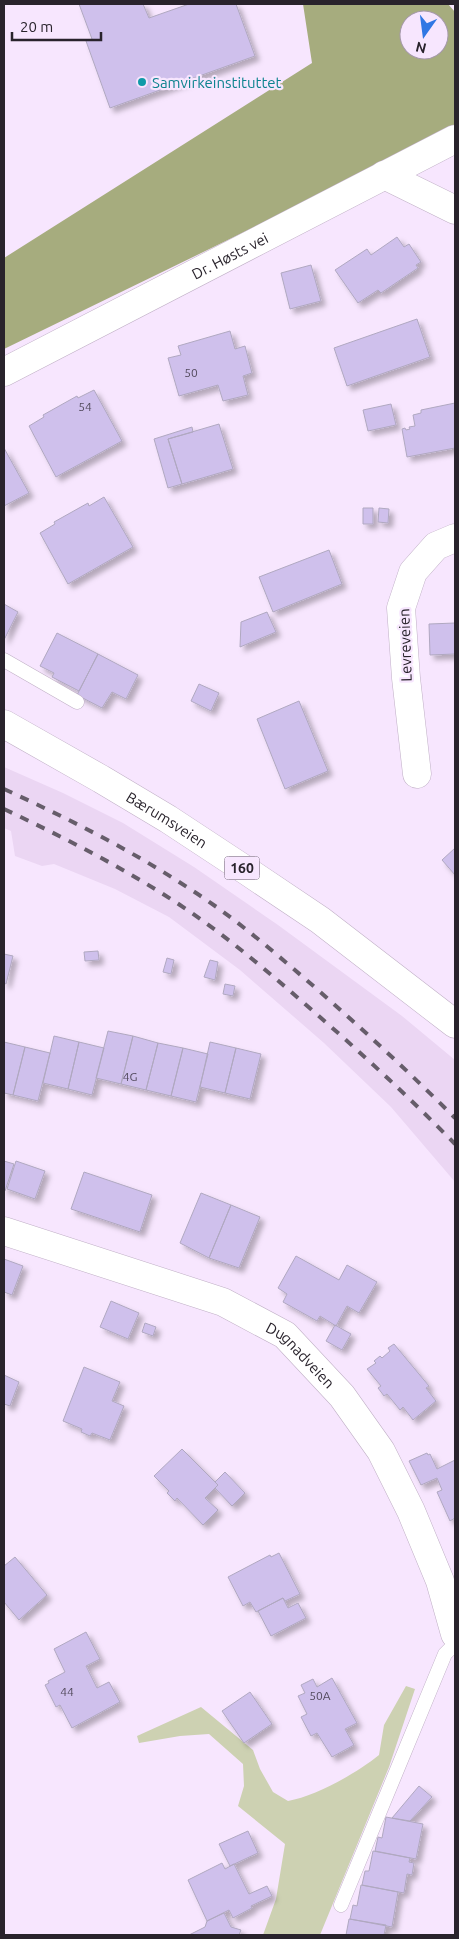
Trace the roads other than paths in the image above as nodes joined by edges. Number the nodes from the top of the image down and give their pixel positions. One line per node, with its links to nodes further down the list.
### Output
1 (455, 139): 2 (street, Dr. Høsts vei)
2 (384, 175): 3 (street); 4 (street, Dr. Høsts vei)
3 (455, 210)
4 (4, 372)
5 (455, 538): 9 (street, Levreveien)
6 (4, 660): 7 (lane)
7 (77, 702)
8 (8, 728): 10 (street, Bærumsveien / 160)
9 (417, 774)
10 (455, 1024)
11 (4, 1231): 12 (street, Dugnadveien)
12 (455, 1634)
13 (455, 1644): 14 (lane)
14 (341, 1905)

